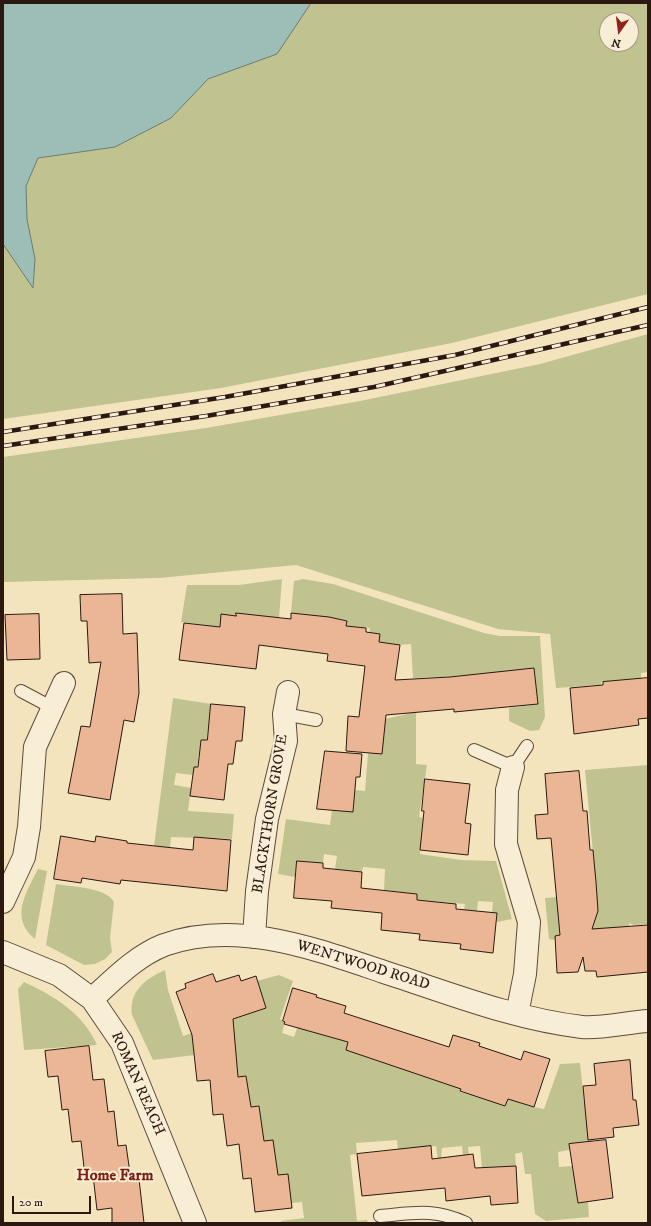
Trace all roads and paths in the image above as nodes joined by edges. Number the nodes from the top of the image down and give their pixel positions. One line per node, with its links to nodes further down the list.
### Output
1 (64, 683): 4 (street)
2 (22, 691): 4 (lane)
3 (288, 692): 5 (street, BLACKTHORN GROVE)
4 (53, 708): 10 (street)
5 (284, 714): 6 (lane, BLACKTHORN GROVE); 11 (street, BLACKTHORN GROVE)
6 (316, 720)
7 (527, 746): 9 (lane)
8 (474, 750): 9 (lane)
9 (513, 767): 14 (street)
10 (3, 902)
11 (254, 937): 13 (street, WENTWOOD ROAD); 14 (street, WENTWOOD ROAD)
12 (3, 952): 13 (street, ROMAN REACH)
13 (92, 999): 17 (street, ROMAN REACH)
14 (517, 1014): 15 (street, WENTWOOD ROAD)
15 (648, 1020)
16 (380, 1216): 18 (lane)
17 (195, 1223)
18 (466, 1223)

